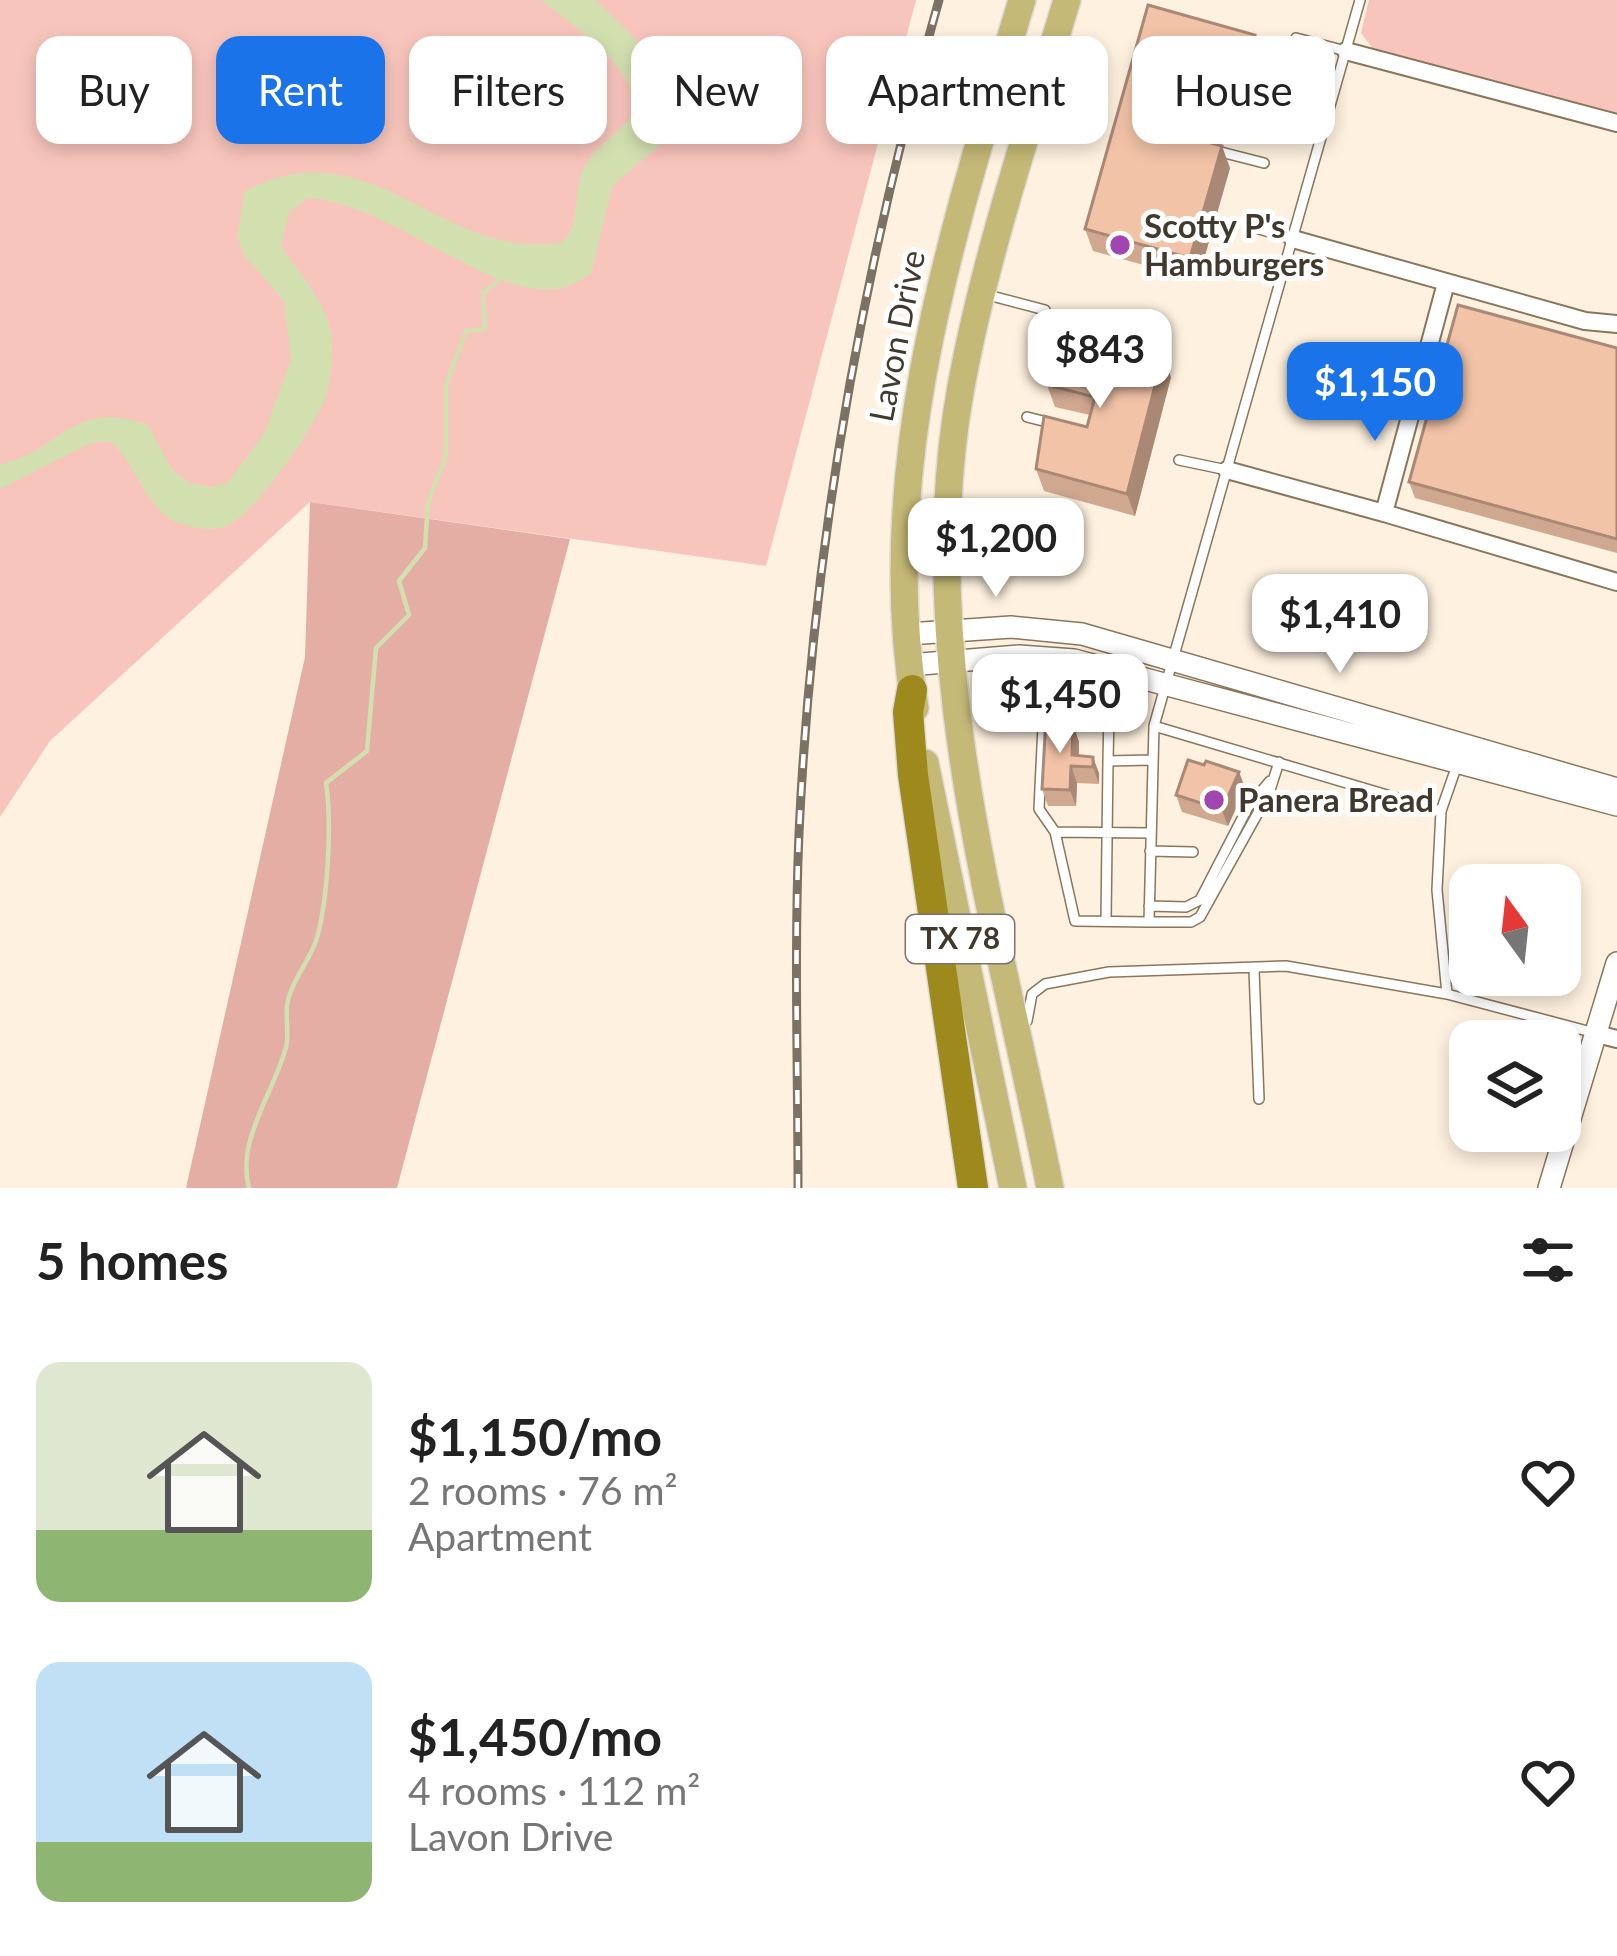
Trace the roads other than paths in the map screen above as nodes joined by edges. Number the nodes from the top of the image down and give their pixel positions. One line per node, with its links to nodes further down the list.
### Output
1 (1022, 0): 21 (main road, Lavon Drive / TX 78)
2 (1066, 0): 12 (main road, TX 78)
3 (1360, 0): 5 (lane)
4 (1335, 48): 5 (lane)
5 (1346, 51): 6 (street); 10 (lane)
6 (1617, 123)
7 (1193, 145): 8 (lane)
8 (1264, 164)
9 (1249, 226): 10 (lane)
10 (1294, 239): 11 (street); 18 (lane)
11 (1446, 283): 14 (street); 19 (street)
12 (984, 294): 13 (lane); 22 (main road, TX 78)
13 (1045, 310)
14 (1617, 324)
15 (1027, 417): 16 (lane)
16 (1069, 427)
17 (1179, 460): 18 (lane)
18 (1226, 470): 19 (street); 23 (lane)
19 (1384, 514): 20 (street)
20 (1617, 582)
21 (908, 634): 22 (street); 24 (main road, Lavon Drive / TX 78)
22 (953, 646): 23 (street); 24 (street); 25 (street); 47 (main road, TX 78)
23 (1172, 658): 25 (lane); 32 (street)
24 (910, 677): 49 (highway); 50 (main road, Lavon Drive / TX 78)
25 (1164, 682): 26 (lane); 30 (street)
26 (1154, 726): 28 (lane); 29 (lane)
27 (1108, 760): 28 (lane); 35 (lane); 36 (lane)
28 (1151, 760): 37 (lane)
29 (1279, 762): 31 (lane); 34 (lane)
30 (1457, 765): 33 (street); 34 (lane)
31 (1272, 779): 40 (lane); 42 (lane)
32 (1617, 789)
33 (1617, 806)
34 (1441, 811): 45 (lane)
35 (1055, 832): 36 (lane); 41 (lane)
36 (1107, 832): 37 (lane); 41 (lane)
37 (1150, 833): 38 (lane)
38 (1150, 851): 39 (lane); 40 (lane)
39 (1193, 852)
40 (1149, 906): 42 (lane)
41 (1106, 921): 42 (lane)
42 (1149, 922)
43 (1617, 963): 46 (street)
44 (1254, 970): 45 (lane); 47 (lane); 48 (lane)
45 (1448, 994): 46 (lane)
46 (1607, 1036): 52 (street)
47 (1032, 1100): 51 (main road, TX 78)
48 (1259, 1100)
49 (973, 1188)
50 (1013, 1188)
51 (1050, 1188)
52 (1549, 1188)

